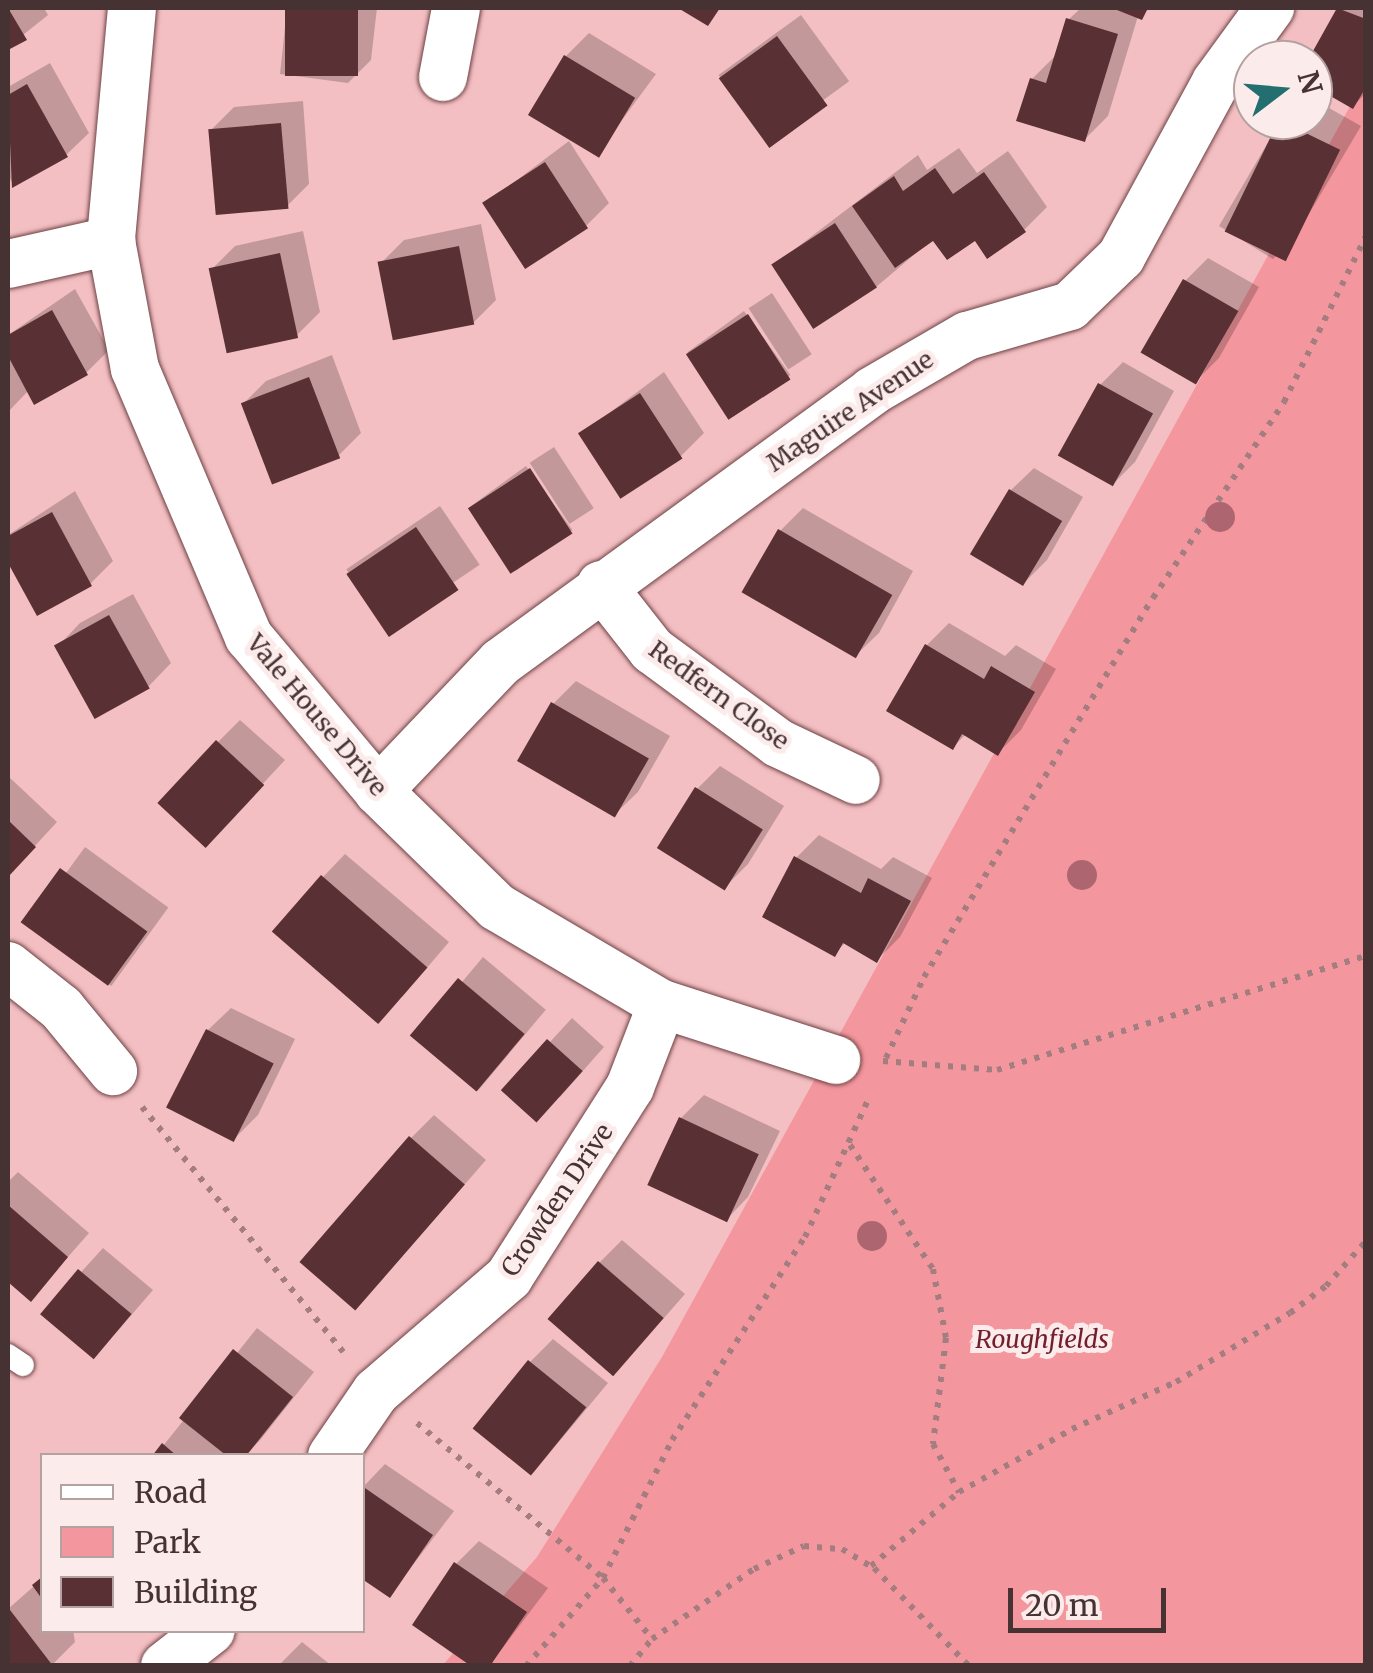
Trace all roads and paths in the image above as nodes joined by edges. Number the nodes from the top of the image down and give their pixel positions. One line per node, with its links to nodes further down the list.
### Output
1 (132, 8): 6 (street, Vale House Drive)
2 (456, 8): 4 (street)
3 (1270, 8): 8 (street, Maguire Avenue)
4 (443, 78)
5 (1366, 236): 14 (path)
6 (111, 242): 7 (street); 10 (street, Vale House Drive)
7 (8, 264)
8 (601, 584): 9 (street, Redfern Close); 10 (street, Maguire Avenue)
9 (856, 780)
10 (378, 791): 13 (street, Vale House Drive)
11 (1366, 956): 14 (path)
12 (8, 966): 16 (street)
13 (662, 1004): 15 (street, Vale House Drive); 20 (street, Crowden Drive)
14 (884, 1061): 15 (path); 15 (path)
15 (857, 1069)
16 (113, 1071): 20 (path)
17 (870, 1094): 18 (path)
18 (850, 1145): 22 (path); 24 (path)
19 (1366, 1240): 22 (path)
20 (376, 1392): 21 (street, Crowden Drive); 24 (path)
21 (334, 1453)
22 (959, 1492): 23 (path)
23 (871, 1566): 26 (path); 30 (path)
24 (603, 1578): 26 (path); 28 (path)
25 (207, 1633): 27 (street)
26 (652, 1639): 29 (path)
27 (165, 1666)
28 (526, 1666)
29 (630, 1666)
30 (970, 1666)

